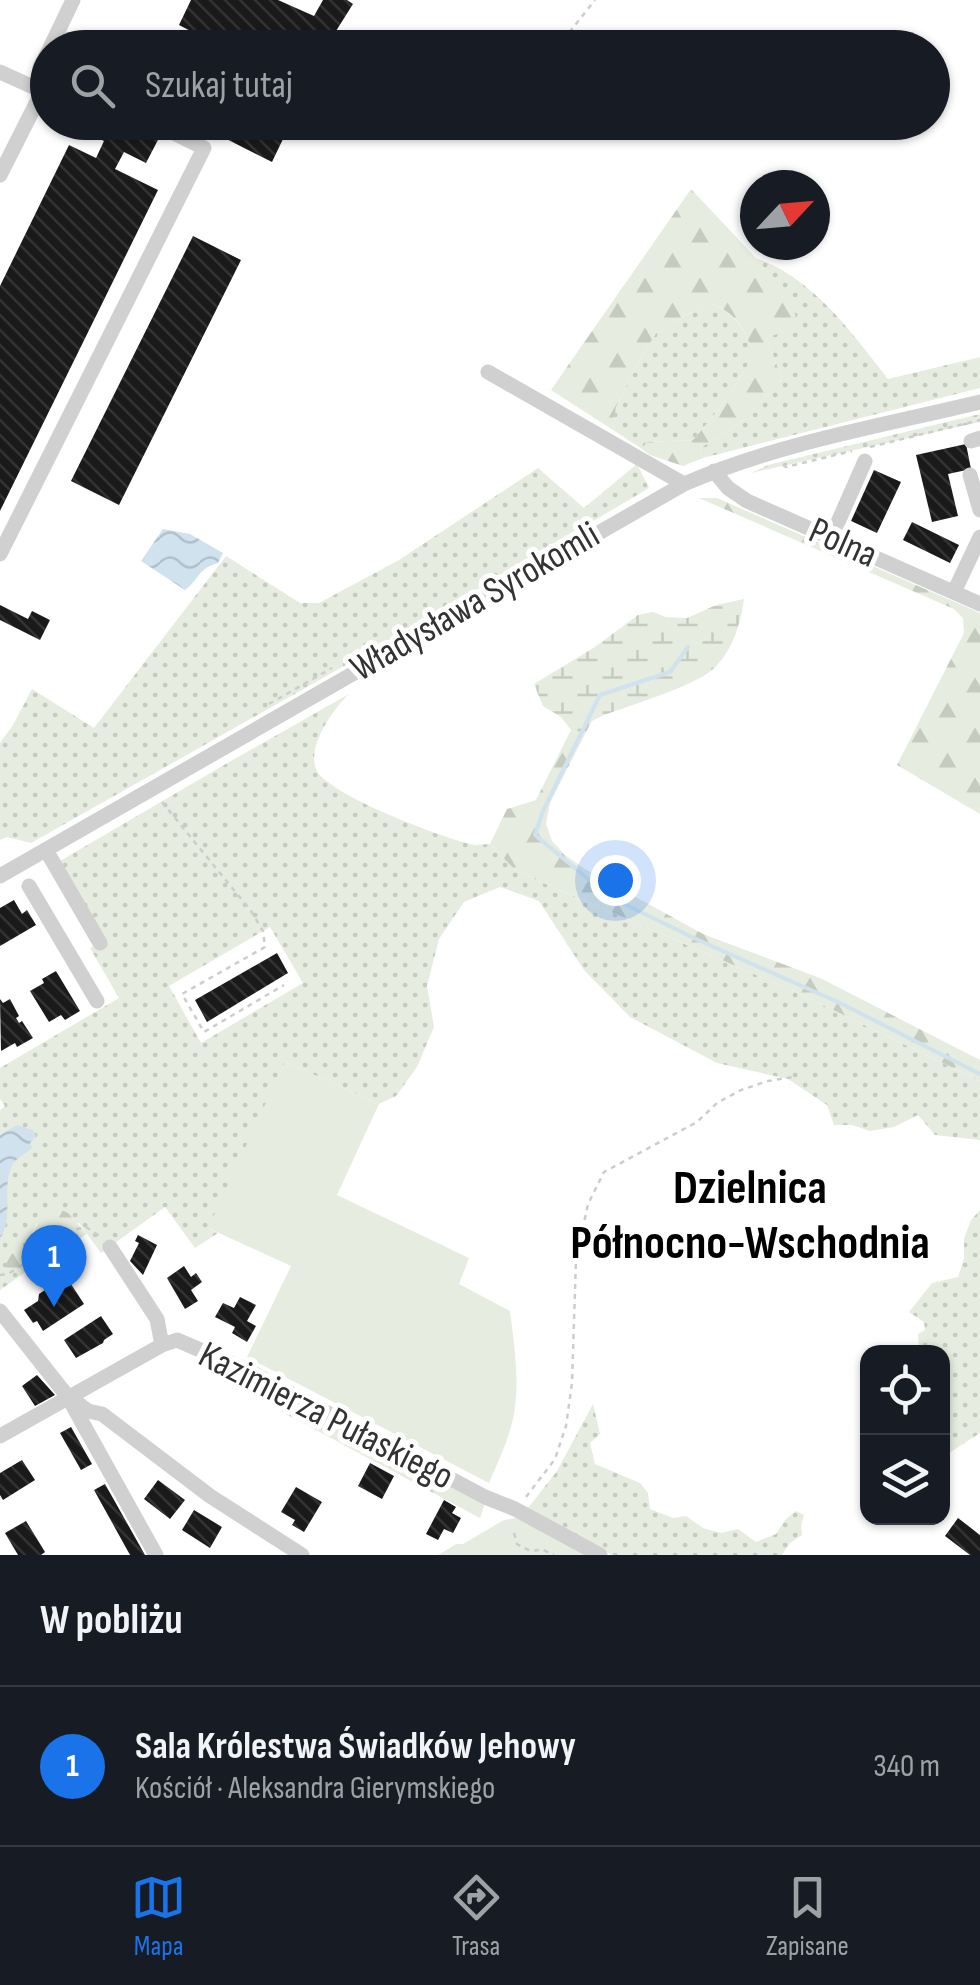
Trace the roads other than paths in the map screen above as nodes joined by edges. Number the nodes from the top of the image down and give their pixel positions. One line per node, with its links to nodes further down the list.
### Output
1 (73, 0): 2 (street)
2 (59, 30)
3 (0, 72): 4 (street)
4 (30, 81)
5 (30, 116): 7 (street)
6 (188, 140): 17 (street)
7 (0, 176)
8 (488, 372): 13 (street)
9 (980, 402): 11 (street, Władysława Syrokomli)
10 (865, 461): 16 (street)
11 (714, 471): 13 (street, Władysława Syrokomli); 16 (street, Polna)
12 (970, 476): 14 (street)
13 (684, 484): 20 (street, Władysława Syrokomli)
14 (980, 510)
15 (980, 537): 18 (street)
16 (831, 538): 18 (street, Polna)
17 (0, 554)
18 (954, 592): 19 (street, Polna)
19 (980, 604)
20 (46, 850): 21 (street, Władysława Syrokomli); 23 (street)
21 (0, 876)
22 (29, 886): 24 (street)
23 (88, 921): 24 (street); 25 (street)
24 (59, 938): 26 (street)
25 (100, 943)
26 (97, 1002)
27 (110, 1247): 29 (street)
28 (0, 1311): 30 (street)
29 (162, 1344): 30 (street, Kazimierza Pułaskiego); 34 (street, Kazimierza Pułaskiego)
30 (68, 1397): 31 (street, Kazimierza Pułaskiego); 32 (street); 33 (street)
31 (0, 1436)
32 (156, 1555)
33 (302, 1555)
34 (600, 1555)

